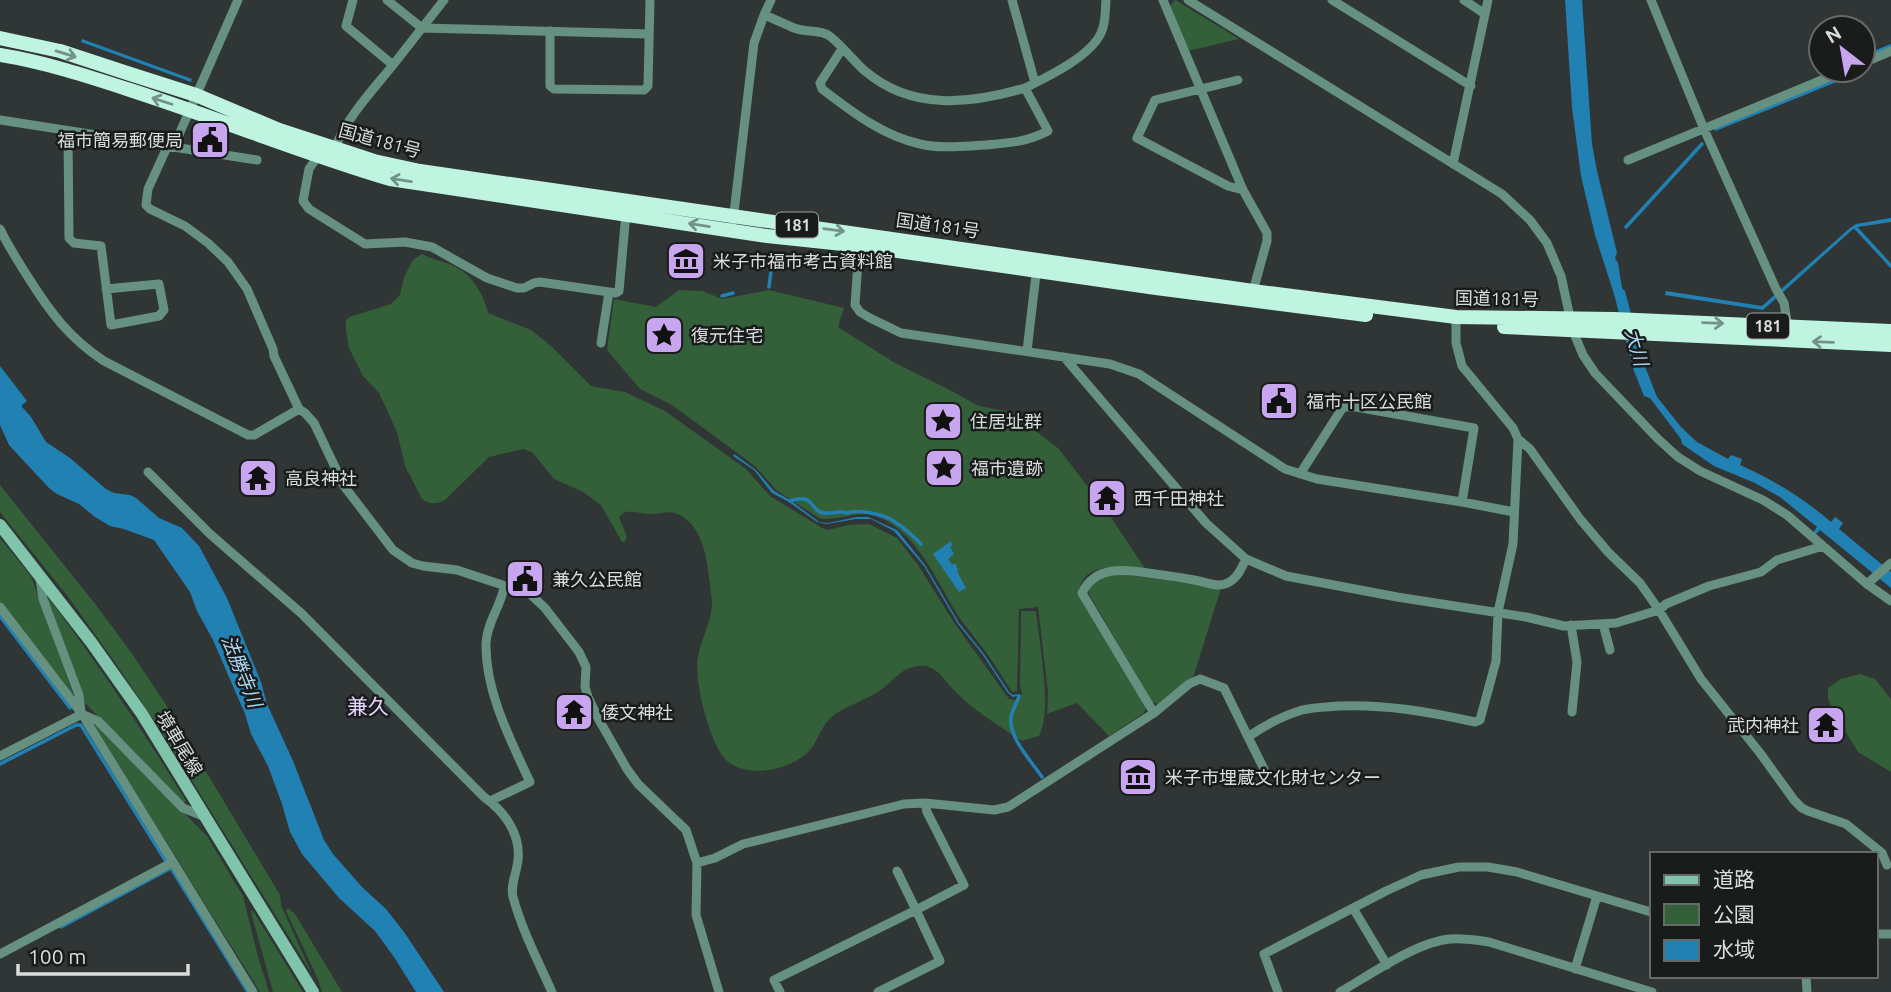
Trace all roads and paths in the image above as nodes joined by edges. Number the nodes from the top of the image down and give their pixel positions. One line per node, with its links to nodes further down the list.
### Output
1 (238, 0): 30 (street)
2 (353, 0): 23 (street)
3 (387, 0): 17 (street)
4 (444, 0): 17 (street)
5 (650, 0): 19 (street)
6 (771, 0): 16 (street)
7 (1012, 0): 25 (street)
8 (1106, 0): 25 (street)
9 (1163, 0): 29 (street)
10 (1188, 0): 40 (street)
11 (1332, 0): 27 (street)
12 (1464, 0): 15 (street)
13 (1488, 0): 15 (street)
14 (1651, 0): 33 (street)
15 (1485, 14): 27 (street)
16 (764, 15): 21 (street); 43 (street)
17 (422, 28): 18 (street); 23 (street)
18 (550, 32): 19 (street); 19 (street)
19 (649, 34)
20 (0, 38): 30 (highway, 国道181号 / 181, one-way to 30)
21 (842, 49): 28 (street); 28 (street)
22 (0, 55): 31 (highway, 国道181号 / 181, one-way to 22)
23 (393, 65): 36 (street)
24 (1238, 80): 29 (street)
25 (1035, 83): 28 (street)
26 (1812, 84): 33 (street)
27 (1471, 86): 40 (street)
28 (1025, 88)
29 (1200, 89): 41 (street); 41 (street)
30 (196, 95): 31 (street); 36 (highway, 国道181号 / 181)
31 (190, 110): 35 (street); 37 (highway, 国道181号 / 181)
32 (0, 120): 34 (street)
33 (1704, 129): 39 (street); 52 (street)
34 (68, 131): 35 (street); 47 (street)
35 (171, 146): 38 (street); 59 (street)
36 (335, 148): 37 (street); 43 (highway, 国道181号 / 181)
37 (318, 156): 42 (highway, 国道181号 / 181, one-way to 37); 49 (street)
38 (257, 160)
39 (1628, 160)
40 (1453, 164): 51 (street)
41 (1243, 190): 48 (street)
42 (626, 214): 43 (highway, 国道181号 / 181, one-way to 42); 49 (street)
43 (732, 223): 45 (highway, 国道181号 / 181)
44 (0, 229): 59 (street)
45 (863, 240): 46 (highway, 国道181号 / 181); 57 (street)
46 (1037, 265): 48 (highway, 国道181号 / 181); 50 (highway, 国道181号 / 181); 57 (street)
47 (106, 289): 47 (street)
48 (1253, 291): 50 (highway, 国道181号 / 181)
49 (609, 292): 55 (street)
50 (1457, 321): 51 (highway, 国道181号 / 181); 60 (street)
51 (1572, 325): 53 (highway, 国道181号 / 181); 66 (street)
52 (1788, 327): 53 (highway, 国道181号 / 181, one-way to 52); 54 (highway, 国道181号 / 181)
53 (1647, 328): 56 (highway, 国道181号 / 181, one-way to 53)
54 (1891, 331)
55 (601, 343)
56 (1891, 345)
57 (1027, 351): 58 (street)
58 (1064, 357): 62 (street); 67 (street)
59 (299, 410): 71 (street)
60 (1518, 439): 64 (street); 74 (street)
61 (148, 472): 85 (street)
62 (1300, 474): 63 (street); 63 (street)
63 (1462, 502): 64 (street)
64 (1514, 512): 75 (street)
65 (0, 525): 69 (main road, 境車尾線)
66 (1823, 546): 70 (street); 74 (street)
67 (1245, 559): 75 (street); 80 (street)
68 (1891, 563): 70 (street)
69 (40, 575): 81 (street); 87 (main road, 境車尾線)
70 (1871, 581): 72 (street)
71 (504, 587): 85 (street); 89 (street)
72 (1891, 601)
73 (0, 607): 81 (street)
74 (1659, 610): 76 (street); 90 (street)
75 (1498, 612): 77 (street); 82 (street)
76 (1603, 624): 77 (street); 78 (street)
77 (1572, 625): 79 (street)
78 (1610, 650)
79 (1572, 712)
80 (1154, 713): 82 (street); 86 (street)
81 (82, 714): 83 (street); 87 (street); 88 (street)
82 (1248, 737): 84 (street)
83 (0, 756)
84 (1264, 769)
85 (490, 801): 101 (street)
86 (925, 803): 89 (street); 94 (street)
87 (203, 816): 100 (main road, 境車尾線)
88 (173, 863): 96 (street); 99 (street)
89 (697, 863): 102 (street)
90 (1889, 866)
91 (897, 871): 94 (street)
92 (1597, 896): 93 (street); 95 (street); 98 (street)
93 (1353, 908): 97 (street); 105 (street)
94 (916, 910): 103 (street); 104 (street)
95 (1650, 912)
96 (0, 954)
97 (1387, 965): 98 (street); 106 (street)
98 (1574, 969): 107 (street)
99 (253, 992)
100 (313, 992)
101 (552, 992)
102 (719, 992)
103 (780, 992)
104 (878, 992)
105 (1279, 992)
106 (1340, 992)
107 (1652, 992)

